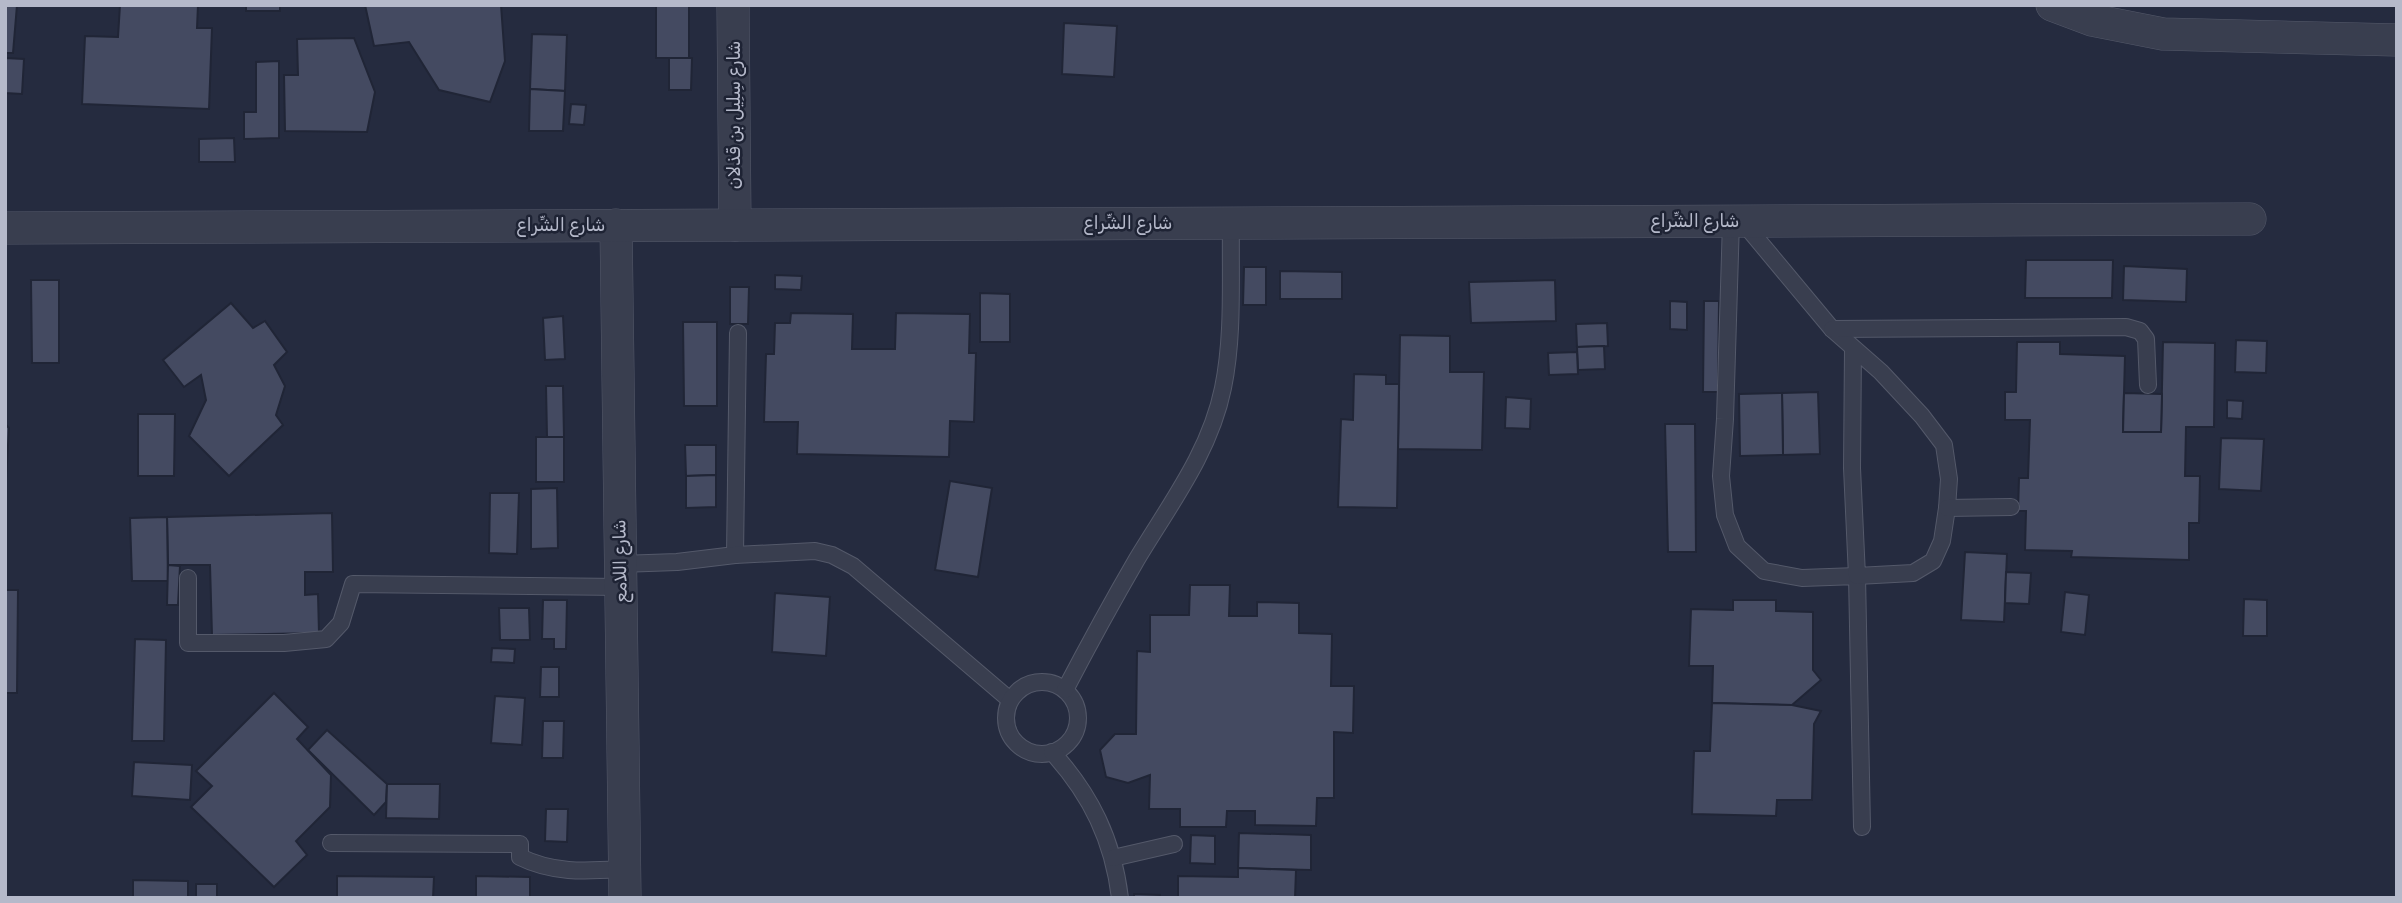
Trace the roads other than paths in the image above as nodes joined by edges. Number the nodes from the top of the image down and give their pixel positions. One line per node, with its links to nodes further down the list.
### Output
1 (733, 5): 8 (street, شارع سِلِيل بن قَذلان)
2 (2052, 5): 3 (street)
3 (2397, 40)
4 (2250, 219): 5 (street, شارع الشِّراع)
5 (1736, 221): 6 (street, شارع الشِّراع); 10 (lane); 18 (lane)
6 (1231, 223): 8 (street, شارع الشِّراع); 20 (lane)
7 (616, 225): 8 (street, شارع الشِّراع); 9 (street, شارع الشِّراع); 17 (street, شارع اللامع)
8 (735, 225)
9 (5, 228)
10 (1832, 329): 12 (lane); 13 (lane)
11 (738, 333): 16 (lane)
12 (1853, 348): 14 (lane); 18 (lane)
13 (2148, 385)
14 (1947, 508): 15 (lane); 18 (lane)
15 (2011, 508)
16 (735, 555): 17 (lane); 21 (lane)
17 (620, 576): 19 (lane); 27 (street, شارع اللامع)
18 (1857, 576): 23 (lane)
19 (188, 578)
20 (1065, 690): 21 (lane); 22 (lane)
21 (1010, 700): 22 (lane)
22 (1052, 752): 26 (lane)
23 (1862, 827)
24 (331, 843): 27 (lane)
25 (1174, 844): 26 (lane)
26 (1114, 858): 28 (lane)
27 (624, 883)
28 (1120, 898)

